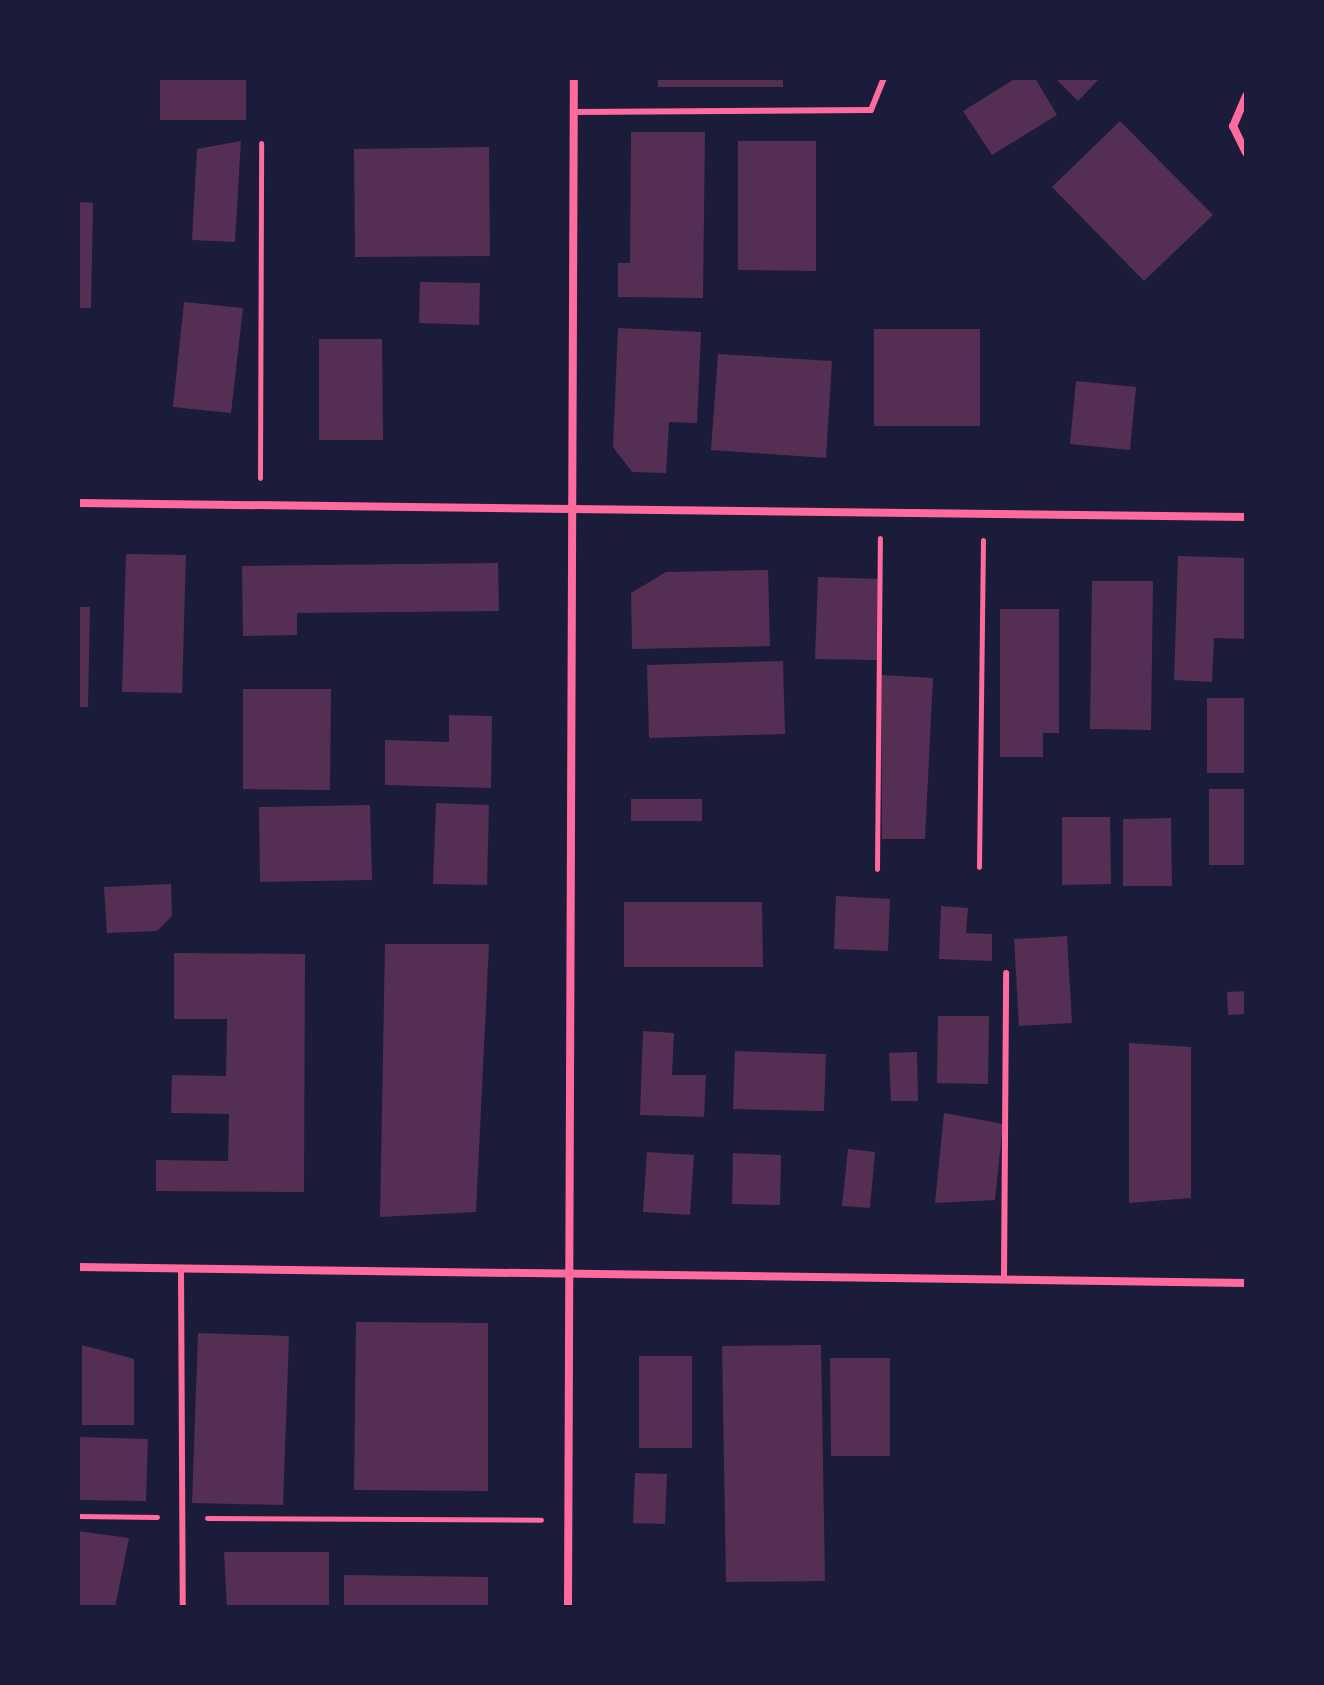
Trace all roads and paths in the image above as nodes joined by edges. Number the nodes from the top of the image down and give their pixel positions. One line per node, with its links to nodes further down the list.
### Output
1 (574, 78): 4 (street)
2 (884, 78): 4 (lane)
3 (1246, 96): 6 (street)
4 (574, 112): 9 (street)
5 (261, 143): 8 (path)
6 (1246, 153)
7 (78, 503): 8 (street)
8 (259, 506): 9 (street)
9 (571, 512): 10 (street); 18 (street)
10 (880, 514): 11 (street); 14 (path)
11 (984, 515): 12 (street); 13 (path)
12 (1246, 517)
13 (979, 867)
14 (877, 869)
15 (1006, 973): 19 (lane)
16 (78, 1267): 17 (street)
17 (181, 1268): 18 (street); 22 (lane)
18 (571, 1276): 19 (street); 23 (street)
19 (1004, 1280): 20 (street)
20 (1246, 1283)
21 (78, 1516): 22 (path)
22 (182, 1518): 23 (path); 24 (lane)
23 (569, 1521): 25 (street)
24 (183, 1607)
25 (568, 1607)

